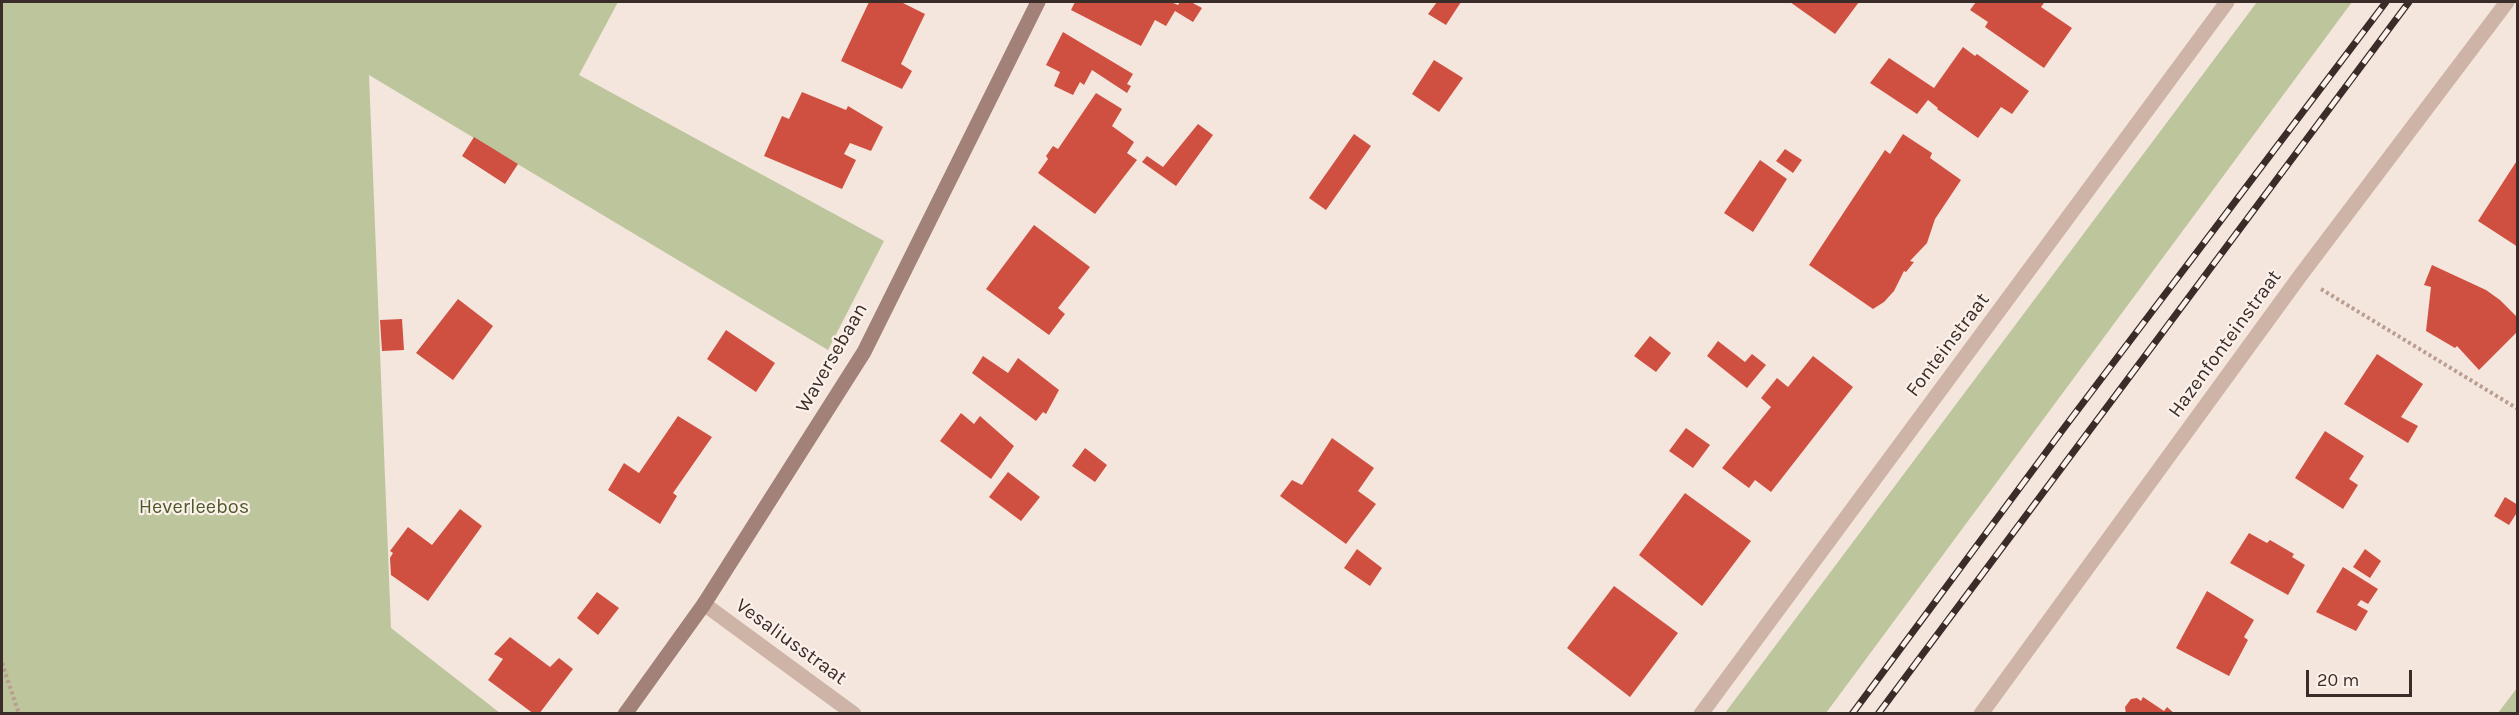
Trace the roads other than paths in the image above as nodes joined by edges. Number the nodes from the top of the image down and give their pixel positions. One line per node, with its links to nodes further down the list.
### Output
1 (1038, 2): 4 (street, Waversebaan)
2 (2227, 2): 7 (street, Fonteinstraat)
3 (2507, 2): 8 (street, Hazenfonteinstraat)
4 (704, 604): 5 (street, Waversebaan); 6 (street, Vesaliusstraat)
5 (625, 714)
6 (854, 714)
7 (1701, 714)
8 (1981, 714)

